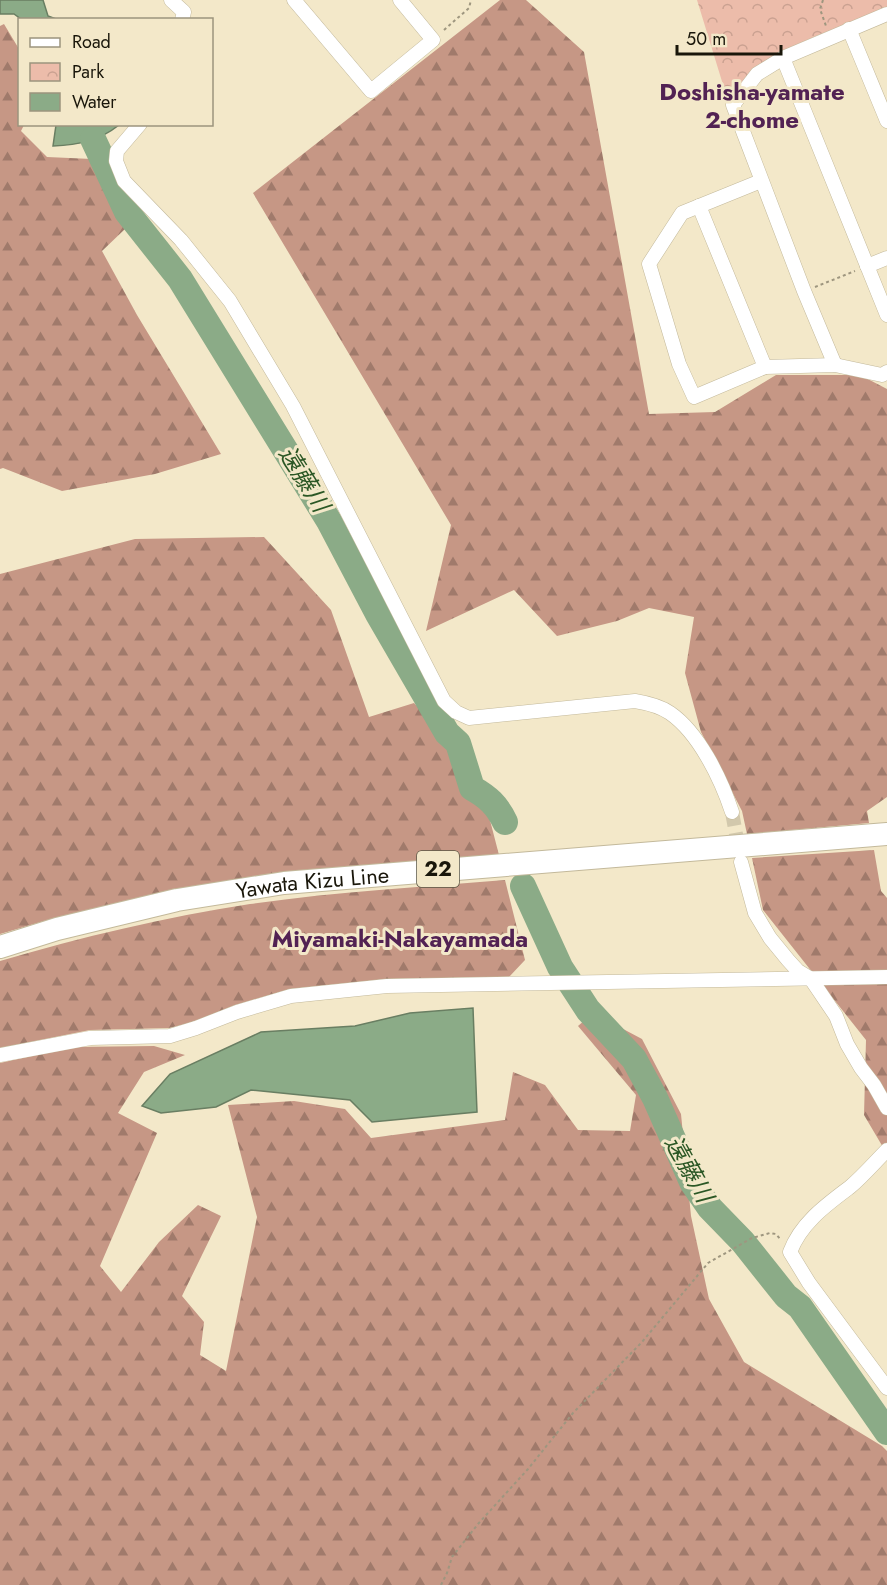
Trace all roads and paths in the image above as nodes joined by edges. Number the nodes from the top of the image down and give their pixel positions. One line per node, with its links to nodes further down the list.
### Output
1 (171, 0): 7 (street)
2 (294, 0): 10 (street)
3 (471, 0): 10 (path)
4 (823, 0): 8 (path)
5 (407, 2): 10 (street)
6 (887, 14): 9 (street)
7 (182, 18)
8 (826, 28)
9 (849, 29): 11 (street); 12 (street)
10 (433, 40)
11 (783, 58): 14 (street); 17 (street)
12 (887, 121)
13 (138, 126): 23 (street)
14 (761, 181): 15 (street); 18 (street)
15 (699, 206): 21 (street); 21 (street)
16 (887, 258): 17 (street)
17 (867, 266): 18 (path); 19 (street)
18 (804, 291): 20 (street)
19 (887, 315)
20 (835, 365): 21 (street); 22 (street)
21 (765, 367)
22 (887, 372)
23 (732, 812)
24 (885, 834): 26 (main road, Yawata Kizu Line / 22)
25 (741, 862): 28 (street)
26 (0, 947)
27 (887, 976): 28 (street)
28 (811, 979): 29 (street); 30 (street)
29 (0, 1055)
30 (887, 1108)
31 (887, 1150): 32 (street)
32 (790, 1252): 33 (street); 34 (path)
33 (887, 1388)
34 (441, 1585)

